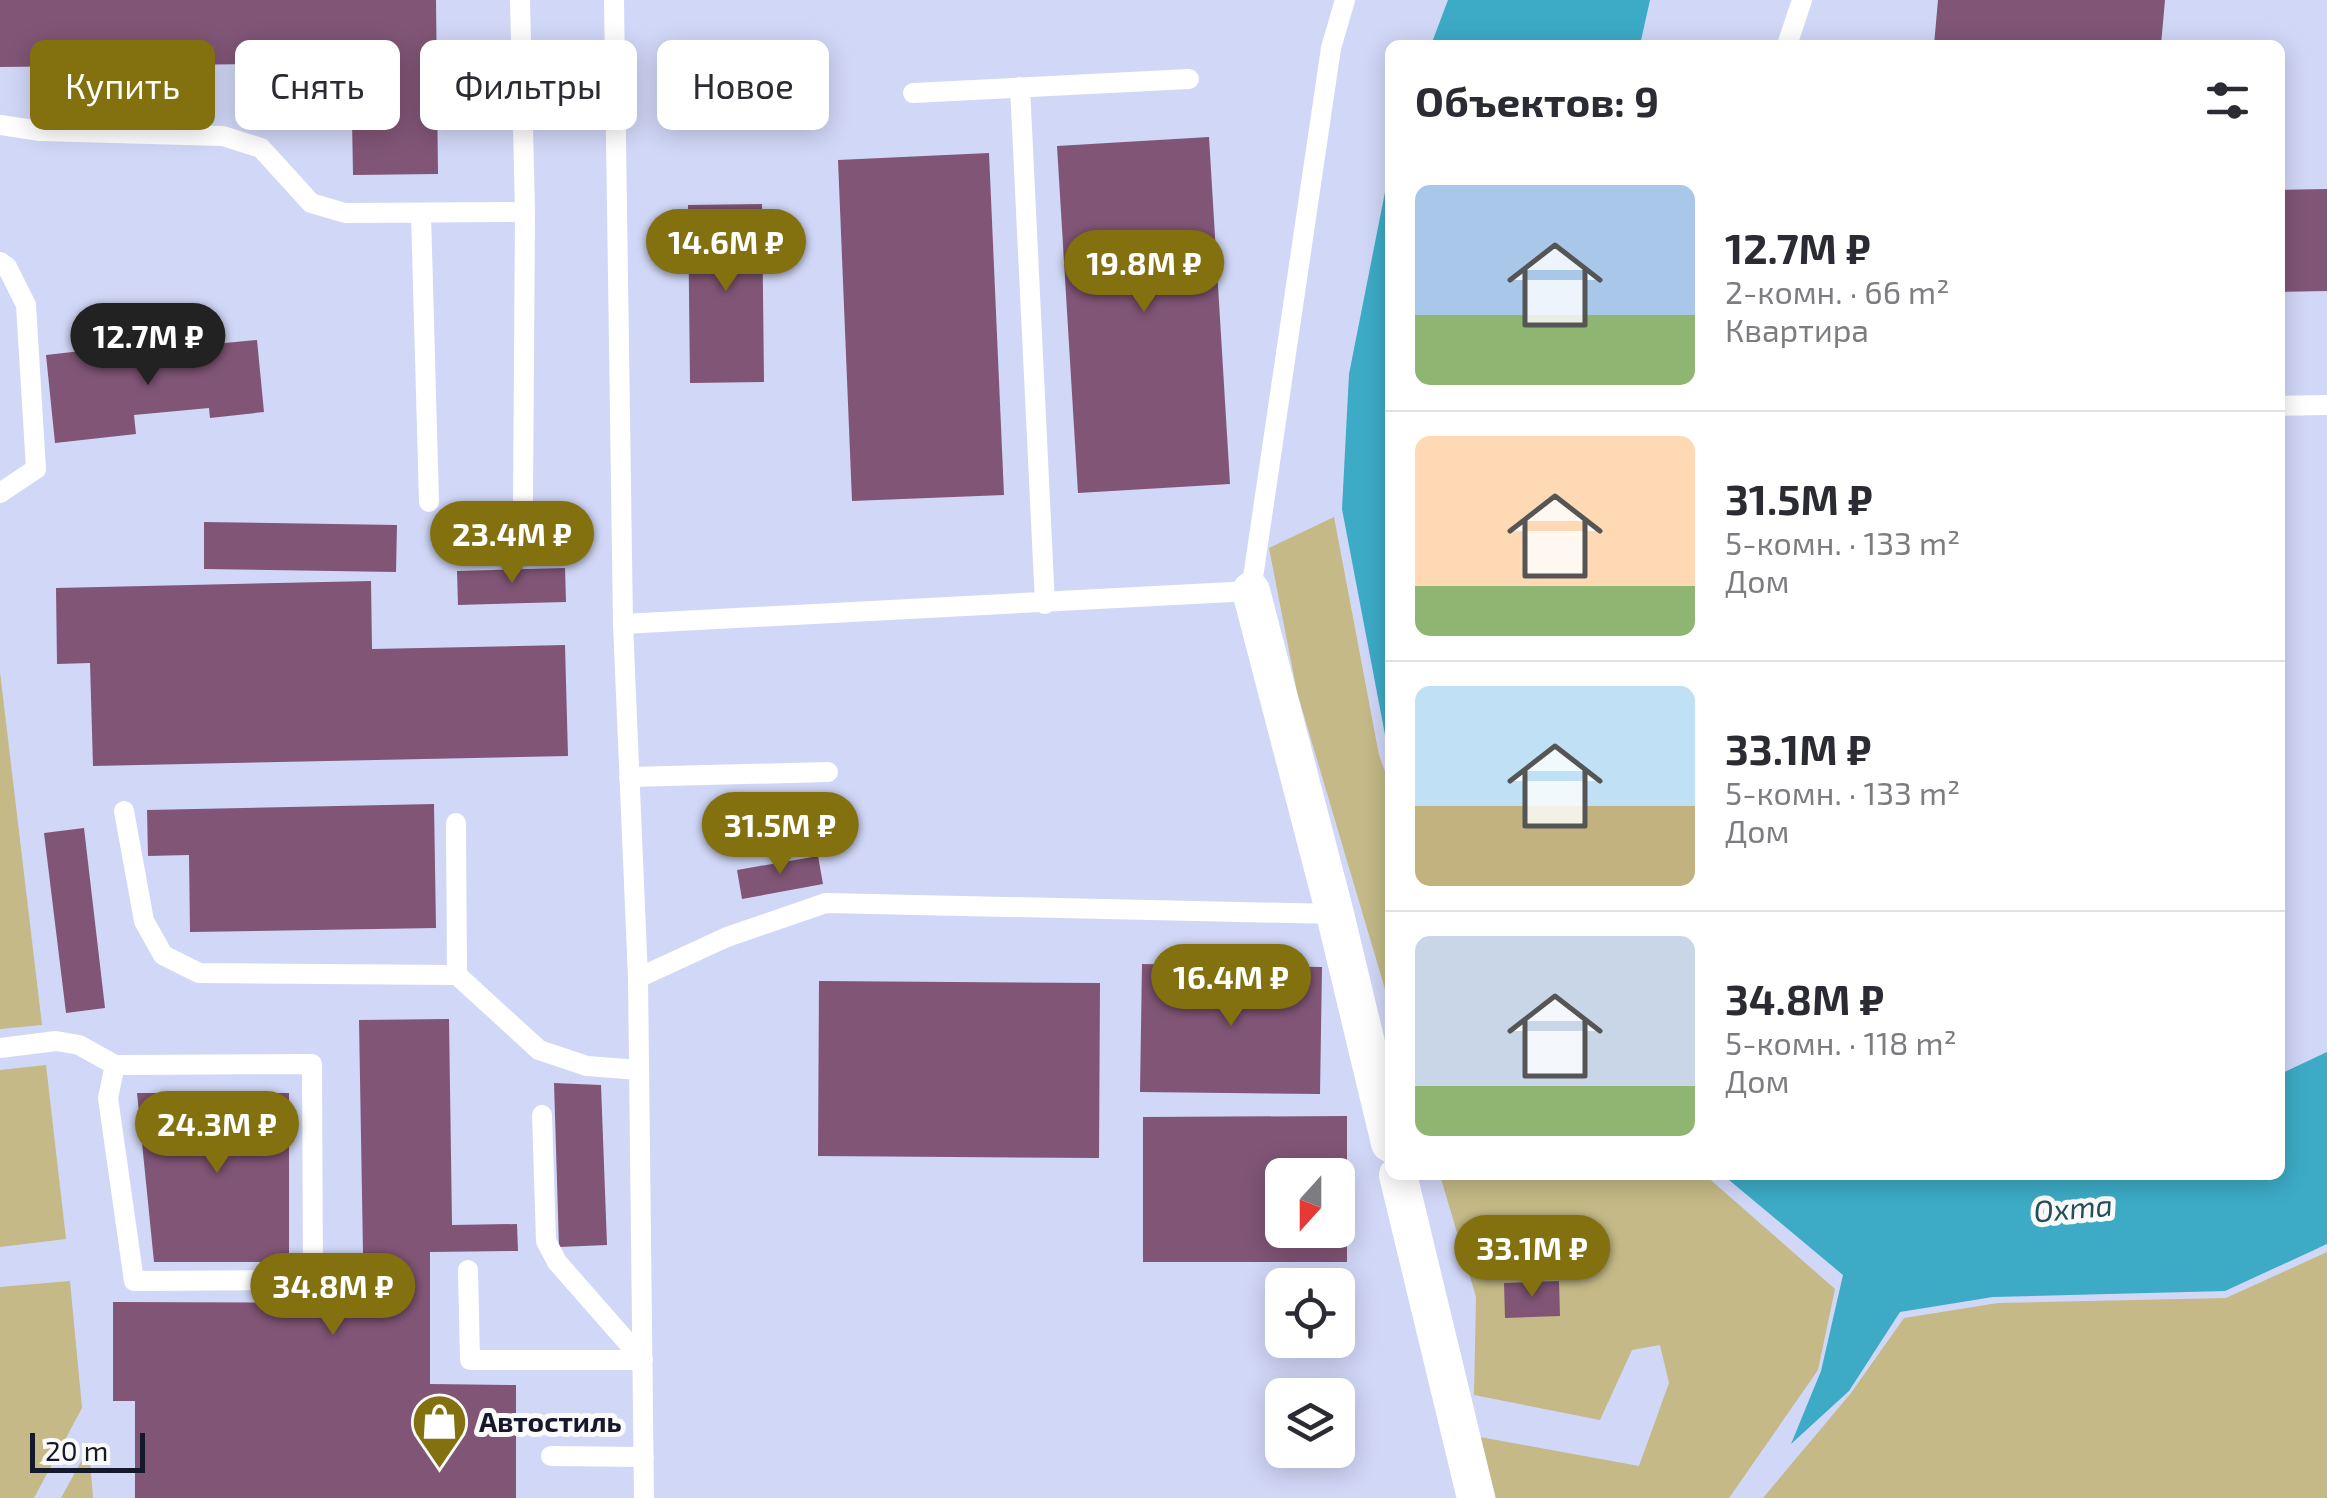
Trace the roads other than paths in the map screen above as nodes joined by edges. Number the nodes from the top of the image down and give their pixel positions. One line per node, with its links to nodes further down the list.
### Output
1 (520, 0): 11 (lane)
2 (614, 0): 20 (lane)
3 (1344, 0): 18 (lane)
4 (1802, 0): 5 (lane)
5 (1789, 40)
6 (1189, 78): 7 (lane)
7 (1020, 87): 8 (lane); 19 (lane)
8 (913, 93)
9 (0, 125): 10 (lane)
10 (422, 212): 11 (lane); 16 (lane)
11 (525, 212): 17 (lane)
12 (0, 262): 15 (lane)
13 (2285, 406): 14 (lane)
14 (2327, 406)
15 (0, 493)
16 (429, 502)
17 (523, 502)
18 (1251, 591): 19 (lane); 25 (street)
19 (1045, 604): 20 (lane)
20 (623, 624): 22 (lane)
21 (828, 772): 22 (lane)
22 (630, 777): 27 (lane)
23 (124, 811): 26 (lane)
24 (456, 823): 26 (lane)
25 (1335, 914): 27 (lane); 32 (street)
26 (456, 975): 30 (lane)
27 (638, 978): 30 (lane)
28 (0, 1048): 29 (lane)
29 (115, 1064): 29 (lane)
30 (639, 1070): 35 (lane)
31 (542, 1115): 35 (lane)
32 (1385, 1121)
33 (1399, 1180): 39 (street)
34 (468, 1270): 35 (lane)
35 (643, 1360): 37 (lane)
36 (551, 1456): 37 (lane)
37 (644, 1457): 38 (lane)
38 (644, 1498)
39 (1476, 1498)

